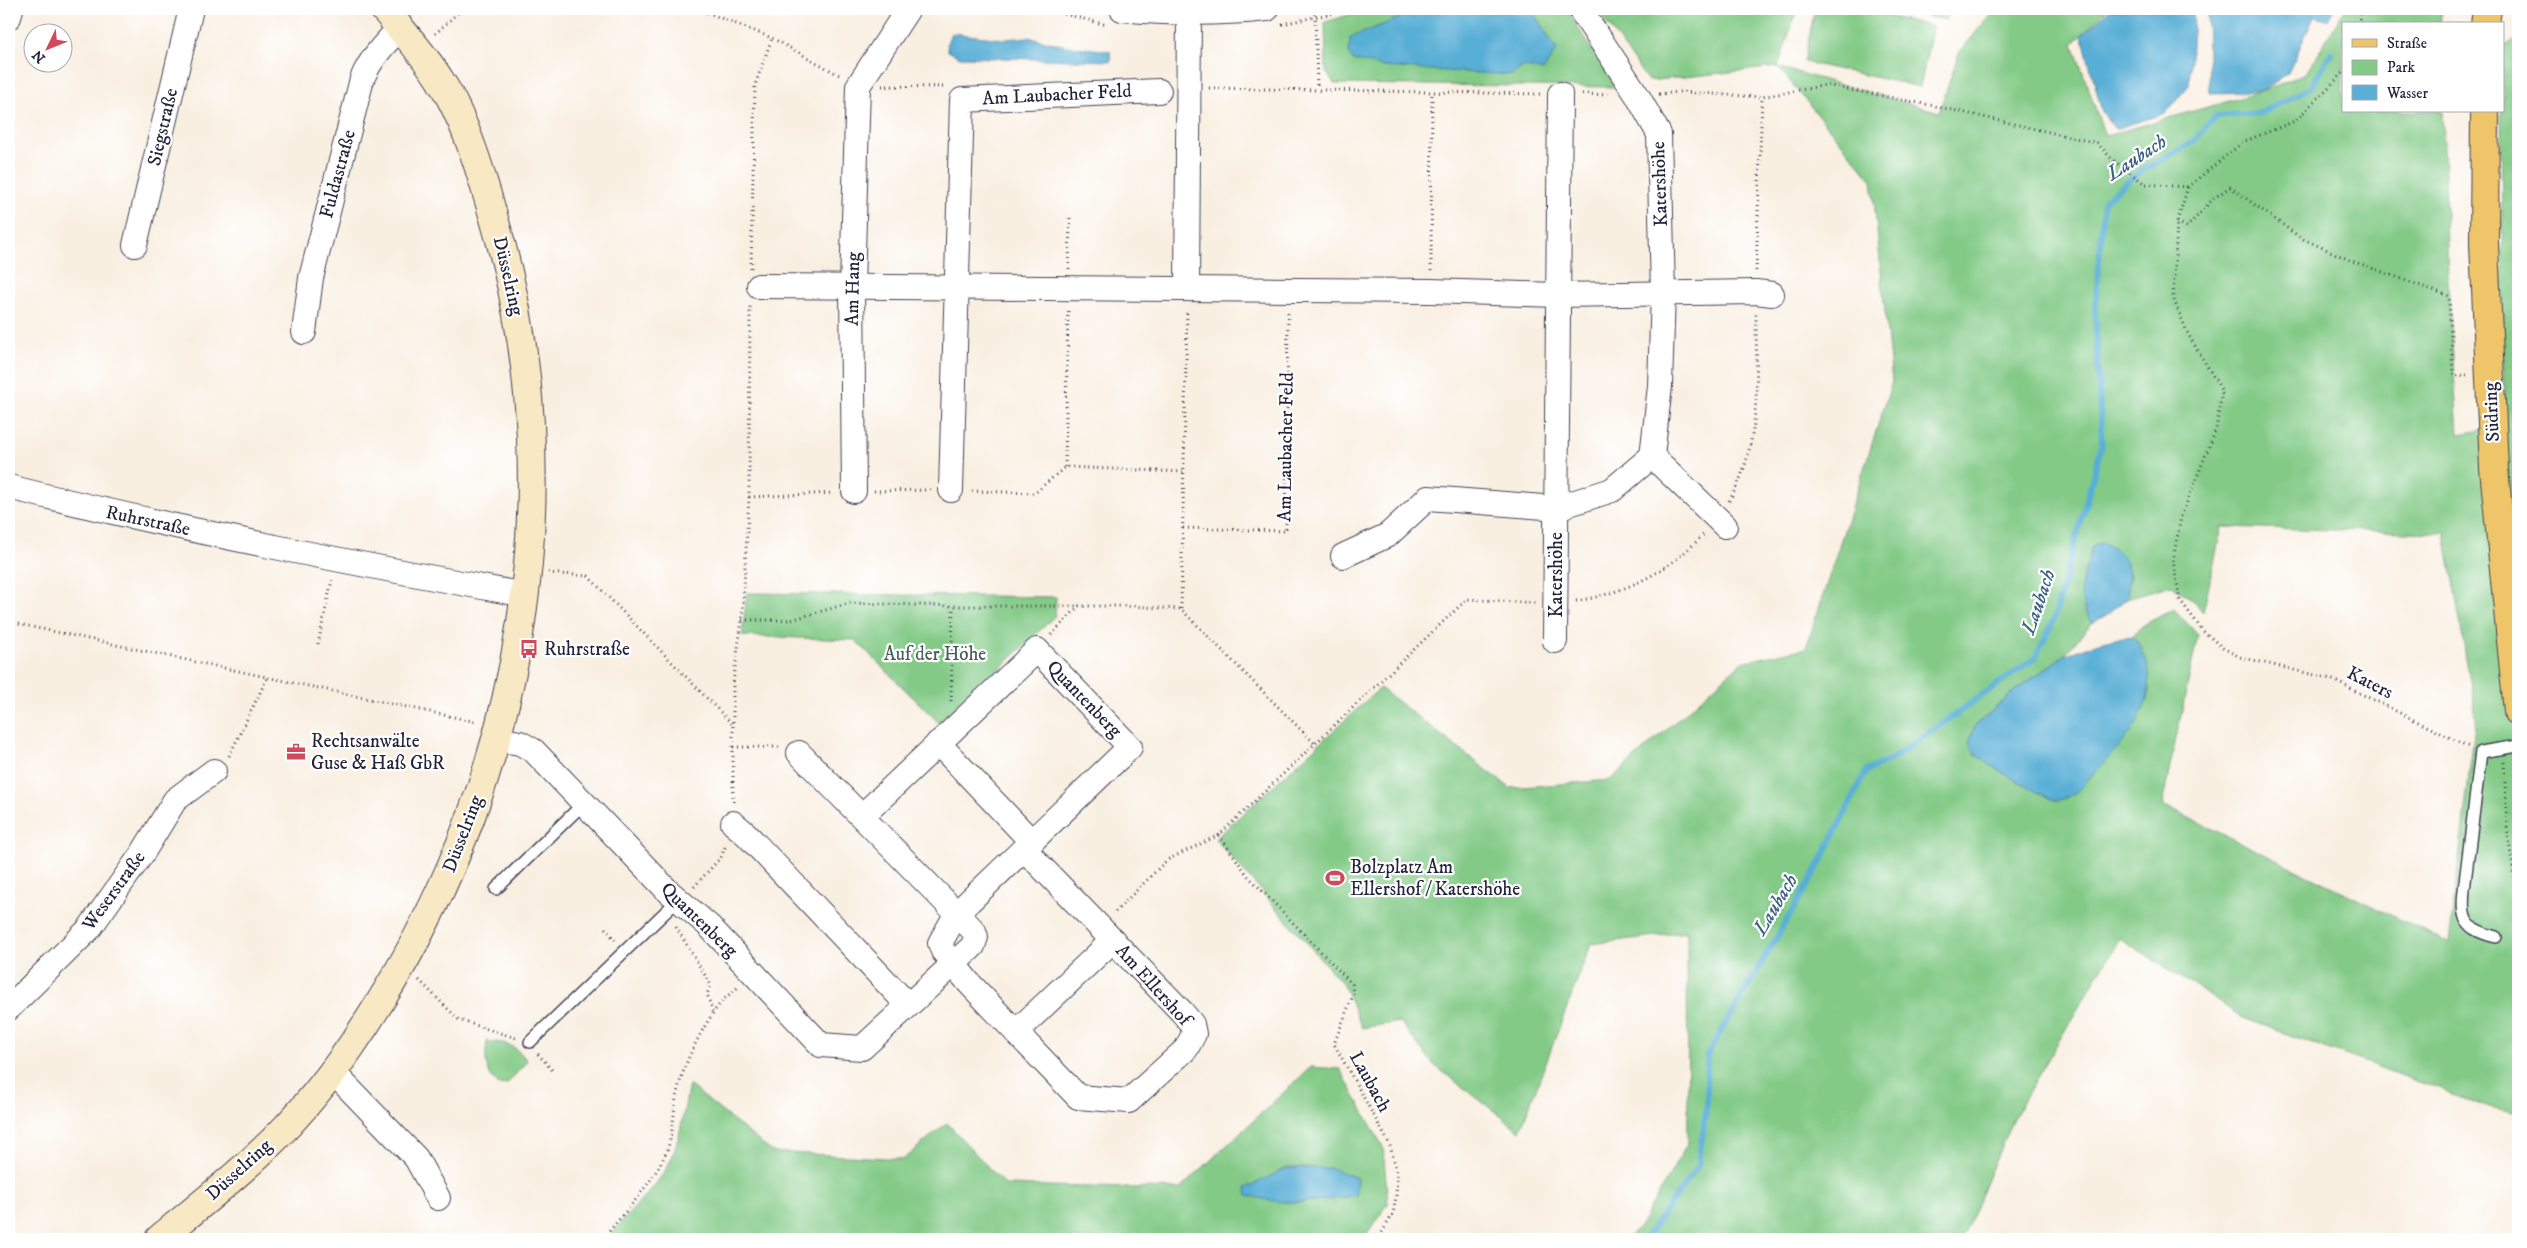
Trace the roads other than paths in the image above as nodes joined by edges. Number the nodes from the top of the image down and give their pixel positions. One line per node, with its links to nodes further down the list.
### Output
1 (11, 9): 9 (street)
2 (191, 9): 15 (street, Siegstraße)
3 (908, 9): 17 (street, Am Hang)
4 (1122, 9): 8 (street)
5 (1268, 9): 8 (street)
6 (1580, 9): 20 (street, Katershöhe)
7 (2486, 9): 11 (main road)
8 (1189, 14): 19 (street)
9 (9, 17)
10 (392, 18): 23 (street, Fuldastraße); 31 (street, Düsselring)
11 (2485, 22)
12 (1159, 91): 18 (street, Am Laubacher Feld)
13 (1560, 94): 22 (street)
14 (2485, 112): 33 (main road, Südring)
15 (135, 246)
16 (759, 286): 17 (street)
17 (852, 286): 18 (street); 27 (street, Am Hang)
18 (959, 288): 19 (street); 26 (street)
19 (1187, 289): 22 (street)
20 (1663, 293): 21 (street); 22 (street); 24 (street, Katershöhe)
21 (1764, 293)
22 (1556, 295): 28 (street)
23 (304, 332)
24 (1652, 456): 28 (street, Katershöhe); 29 (street)
25 (9, 487): 31 (street, Ruhrstraße)
26 (952, 490)
27 (854, 491)
28 (1556, 508): 30 (street, Katershöhe); 32 (street, Katershöhe)
29 (1721, 523)
30 (1343, 556)
31 (526, 583): 34 (street, Düsselring)
32 (1555, 641)
33 (2518, 711)
34 (498, 733): 39 (street, Quantenberg); 53 (street, Düsselring)
35 (945, 736): 40 (street, Quantenberg); 42 (street); 42 (street, Quantenberg)
36 (2518, 746): 47 (lane)
37 (799, 754): 40 (street)
38 (214, 771): 50 (street, Weserstraße)
39 (584, 803): 43 (lane); 44 (street, Quantenberg)
40 (862, 816): 45 (street)
41 (733, 823): 49 (street)
42 (1029, 846): 45 (street, Quantenberg); 46 (street, Am Ellershof)
43 (496, 889)
44 (671, 901): 49 (street, Quantenberg); 52 (lane)
45 (957, 913): 48 (street, Quantenberg)
46 (1107, 933): 51 (street, Am Ellershof); 51 (street, Am Ellershof)
47 (2496, 937)
48 (953, 964): 49 (street, Quantenberg); 51 (street, Am Ellershof)
49 (907, 1004)
50 (9, 1008)
51 (1017, 1031)
52 (530, 1042)
53 (332, 1071): 54 (street); 55 (street, Düsselring)
54 (438, 1198)
55 (159, 1239)

